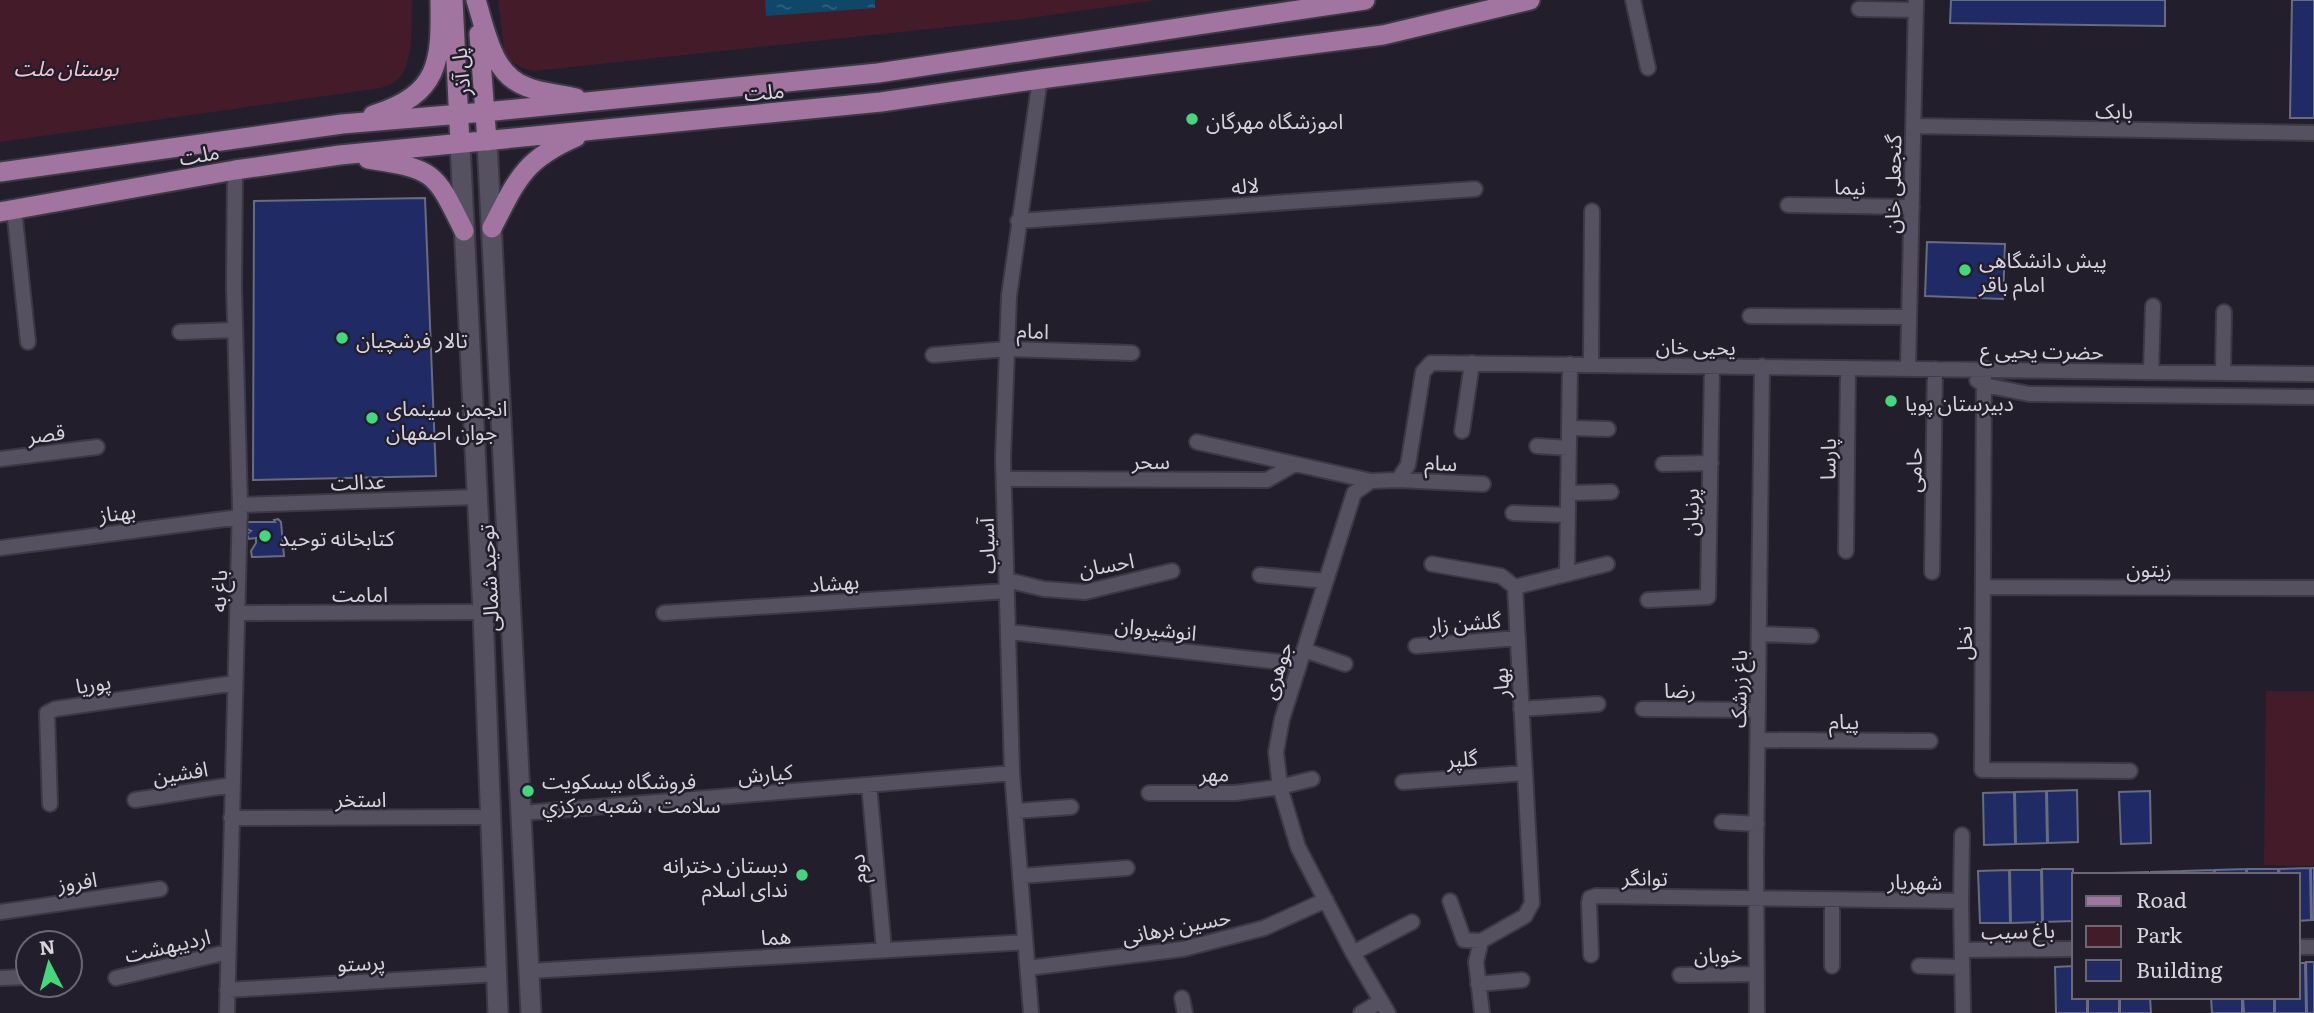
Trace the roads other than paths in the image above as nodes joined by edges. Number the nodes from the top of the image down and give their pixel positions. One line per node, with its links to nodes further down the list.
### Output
1 (440, 0): 14 (main road)
2 (453, 0): 13 (main road, پل آذر)
3 (476, 0): 11 (main road); 12 (main road, پل آذر)
4 (1365, 0): 11 (main road, ملت)
5 (1530, 0): 10 (main road, ملت)
6 (1633, 0): 9 (street)
7 (1916, 5): 8 (street); 15 (street, گنجعلی خان)
8 (1858, 9)
9 (1648, 68)
10 (1040, 79): 16 (main road, ملت); 28 (street, آسیاب)
11 (590, 102): 12 (main road, ملت)
12 (485, 112): 13 (main road, ملت); 18 (main road, پل آذر)
13 (459, 114): 14 (main road, ملت); 19 (main road, پل آذر)
14 (342, 124): 22 (main road, ملت)
15 (1913, 126): 17 (street, بابک); 25 (street, گنجعلی خان)
16 (597, 128): 18 (main road, ملت); 29 (main road)
17 (2314, 133)
18 (487, 141): 19 (main road, ملت); 29 (main road, توحید شمالی)
19 (460, 143): 20 (main road, ملت); 30 (main road, توحید شمالی)
20 (340, 155): 21 (main road, ملت); 30 (main road)
21 (235, 170): 26 (main road, ملت); 35 (street, باغ به)
22 (0, 172)
23 (1475, 189): 28 (street, لاله)
24 (1787, 205): 25 (street, نیما)
25 (1912, 207): 34 (street, گنجعلی خان)
26 (7, 211): 37 (street)
27 (1591, 211): 43 (street)
28 (1018, 221): 38 (street, آسیاب)
29 (492, 228): 121 (main road, توحید شمالی)
30 (464, 231): 73 (main road, توحید شمالی)
31 (2153, 306): 51 (street)
32 (2224, 312): 52 (street)
33 (1750, 316): 34 (street)
34 (1909, 317): 48 (street, گنجعلی خان)
35 (235, 330): 36 (street); 74 (street, باغ به)
36 (180, 332)
37 (28, 342)
38 (1007, 349): 39 (street, امام); 40 (street, امام); 67 (street, آسیاب)
39 (1132, 353)
40 (933, 355)
41 (1472, 363): 42 (street, یحیی خان); 58 (street); 68 (street, یحیی خان)
42 (1570, 364): 43 (street, یحیی خان); 56 (street)
43 (1591, 364): 45 (street, یحیی خان)
44 (1762, 366): 45 (street, یحیی خان); 46 (street, یحیی خان); 95 (street, باغ زرشک)
45 (1712, 367): 64 (street, پرنیان)
46 (1848, 368): 48 (street, یحیی خان); 78 (street, پارسا)
47 (1984, 368): 50 (street, حضرت یحیی ع); 51 (street, حضرت یحیی ع); 54 (street, نخل)
48 (1908, 369): 49 (street, یحیی خان)
49 (1935, 369): 50 (street, یحیی خان); 82 (street, حامی)
50 (1961, 370): 54 (street, حضرت یحیی ع)
51 (2151, 372): 52 (street, حضرت یحیی ع)
52 (2223, 373): 53 (street, حضرت یحیی ع)
53 (2314, 374)
54 (1984, 385): 55 (street, حضرت یحیی ع); 88 (street, نخل)
55 (2314, 397)
56 (1569, 428): 57 (street); 62 (street)
57 (1608, 429)
58 (1462, 431)
59 (1197, 442): 65 (street, سحر)
60 (1537, 446): 62 (street)
61 (97, 447): 63 (street, قصر)
62 (1569, 448): 72 (street)
63 (0, 459)
64 (1711, 463): 66 (street); 90 (street, پرنیان)
65 (1295, 464): 67 (street, سحر); 69 (street, سحر)
66 (1663, 464)
67 (1004, 479): 86 (street, آسیاب)
68 (1398, 480): 69 (street); 70 (street, سام)
69 (1371, 481): 85 (street, جوهری)
70 (1483, 484)
71 (1611, 492): 72 (street)
72 (1568, 493): 76 (street)
73 (477, 496): 74 (street, عدالت); 91 (main road, توحید شمالی)
74 (240, 511): 77 (street, بهناز); 92 (street, باغ به)
75 (1513, 513): 76 (street)
76 (1568, 515): 83 (street)
77 (0, 548)
78 (1846, 551)
79 (1432, 564): 87 (street)
80 (1607, 564): 83 (street)
81 (1172, 571): 86 (street, احسان)
82 (1932, 572)
83 (1567, 574): 87 (street)
84 (1260, 575): 85 (street)
85 (1326, 581): 99 (street, جوهری)
86 (1007, 586): 93 (street, بهشاد); 94 (street, آسیاب)
87 (1515, 587): 97 (street, بهار)
88 (1983, 587): 89 (street, زیتون); 108 (street, نخل)
89 (2314, 588)
90 (1648, 600)
91 (483, 612): 92 (street, امامت); 122 (main road, توحید شمالی)
92 (237, 613): 101 (street, باغ به)
93 (664, 613)
94 (1009, 632): 99 (street, انوشیروان); 109 (street, آسیاب)
95 (1759, 634): 96 (street); 105 (street, باغ زرشک)
96 (1811, 636)
97 (1518, 638): 98 (street, گلشن زار); 103 (street, بهار)
98 (1416, 646)
99 (1302, 657): 100 (street, انوشیروان); 115 (street, جوهری)
100 (1345, 664)
101 (234, 683): 113 (street, باغ به); 118 (street, پوریا)
102 (1598, 704): 103 (street)
103 (1521, 709): 110 (street, بهار)
104 (1643, 709): 105 (street, رضا)
105 (1758, 710): 106 (street, باغ زرشک)
106 (1758, 740): 107 (street, پیام); 125 (street, باغ زرشک)
107 (1930, 741)
108 (2130, 771)
109 (1012, 773): 114 (street, کیارش); 120 (street, آسیاب)
110 (1525, 773): 112 (street, گلپر); 139 (street, بهار)
111 (1312, 779): 115 (street, مهر)
112 (1403, 782)
113 (232, 785): 117 (street, افشین); 123 (street, باغ به)
114 (869, 785): 121 (street, کیارش); 142 (street, دوم)
115 (1280, 787): 116 (street, مهر); 133 (street, جوهری)
116 (1149, 793)
117 (135, 800)
118 (50, 804)
119 (1071, 807): 120 (street)
120 (1016, 811): 130 (street, آسیاب)
121 (522, 813): 128 (main road, توحید شمالی)
122 (491, 817): 123 (street, استخر); 129 (main road, توحید شمالی)
123 (231, 818): 144 (street, باغ به)
124 (1722, 822): 125 (street)
125 (1757, 824): 132 (street, باغ زرشک)
126 (1962, 835): 136 (street)
127 (1127, 868): 130 (street)
128 (524, 871): 129 (main road); 151 (main road, توحید شمالی)
129 (493, 872): 152 (main road, توحید شمالی)
130 (1021, 876): 140 (street, آسیاب)
131 (160, 889): 137 (street, افروز)
132 (1756, 899): 134 (street, شهریار); 146 (street, توانگر); 153 (street, باغ زرشک)
133 (1325, 900): 145 (street, جوهری); 150 (street, حسین برهانی)
134 (1832, 900): 136 (street, شهریار); 147 (street)
135 (1450, 901): 139 (street)
136 (1961, 901): 143 (street, شهریار)
137 (0, 912)
138 (1412, 922): 145 (street)
139 (1481, 941): 157 (street)
140 (1026, 942): 142 (street, هما); 150 (street, آسیاب)
141 (2072, 949): 143 (street, باغ سیب)
142 (884, 950): 151 (street, هما)
143 (1962, 950): 149 (street, شهریار)
144 (228, 952): 155 (street, اردیبهشت); 158 (street, باغ به)
145 (1353, 953): 160 (street, جوهری)
146 (1591, 955)
147 (1832, 966)
148 (1919, 966): 149 (street)
149 (1962, 967): 169 (street, شهریار)
150 (1028, 968): 164 (street, آسیاب)
151 (529, 971): 163 (main road, توحید شمالی)
152 (497, 974): 158 (street, پرستو); 162 (main road, توحید شمالی)
153 (1757, 974): 154 (street, خوبان); 168 (street, باغ زرشک)
154 (1680, 975)
155 (116, 978)
156 (1522, 979): 157 (street)
157 (1478, 984): 167 (street)
158 (227, 990): 161 (street, باغ به)
159 (1182, 998): 165 (street)
160 (1385, 1007): 166 (street)
161 (227, 1013)
162 (498, 1013)
163 (531, 1013)
164 (1031, 1013)
165 (1185, 1013)
166 (1361, 1013)
167 (1482, 1013)
168 (1757, 1013)
169 (1963, 1013)

